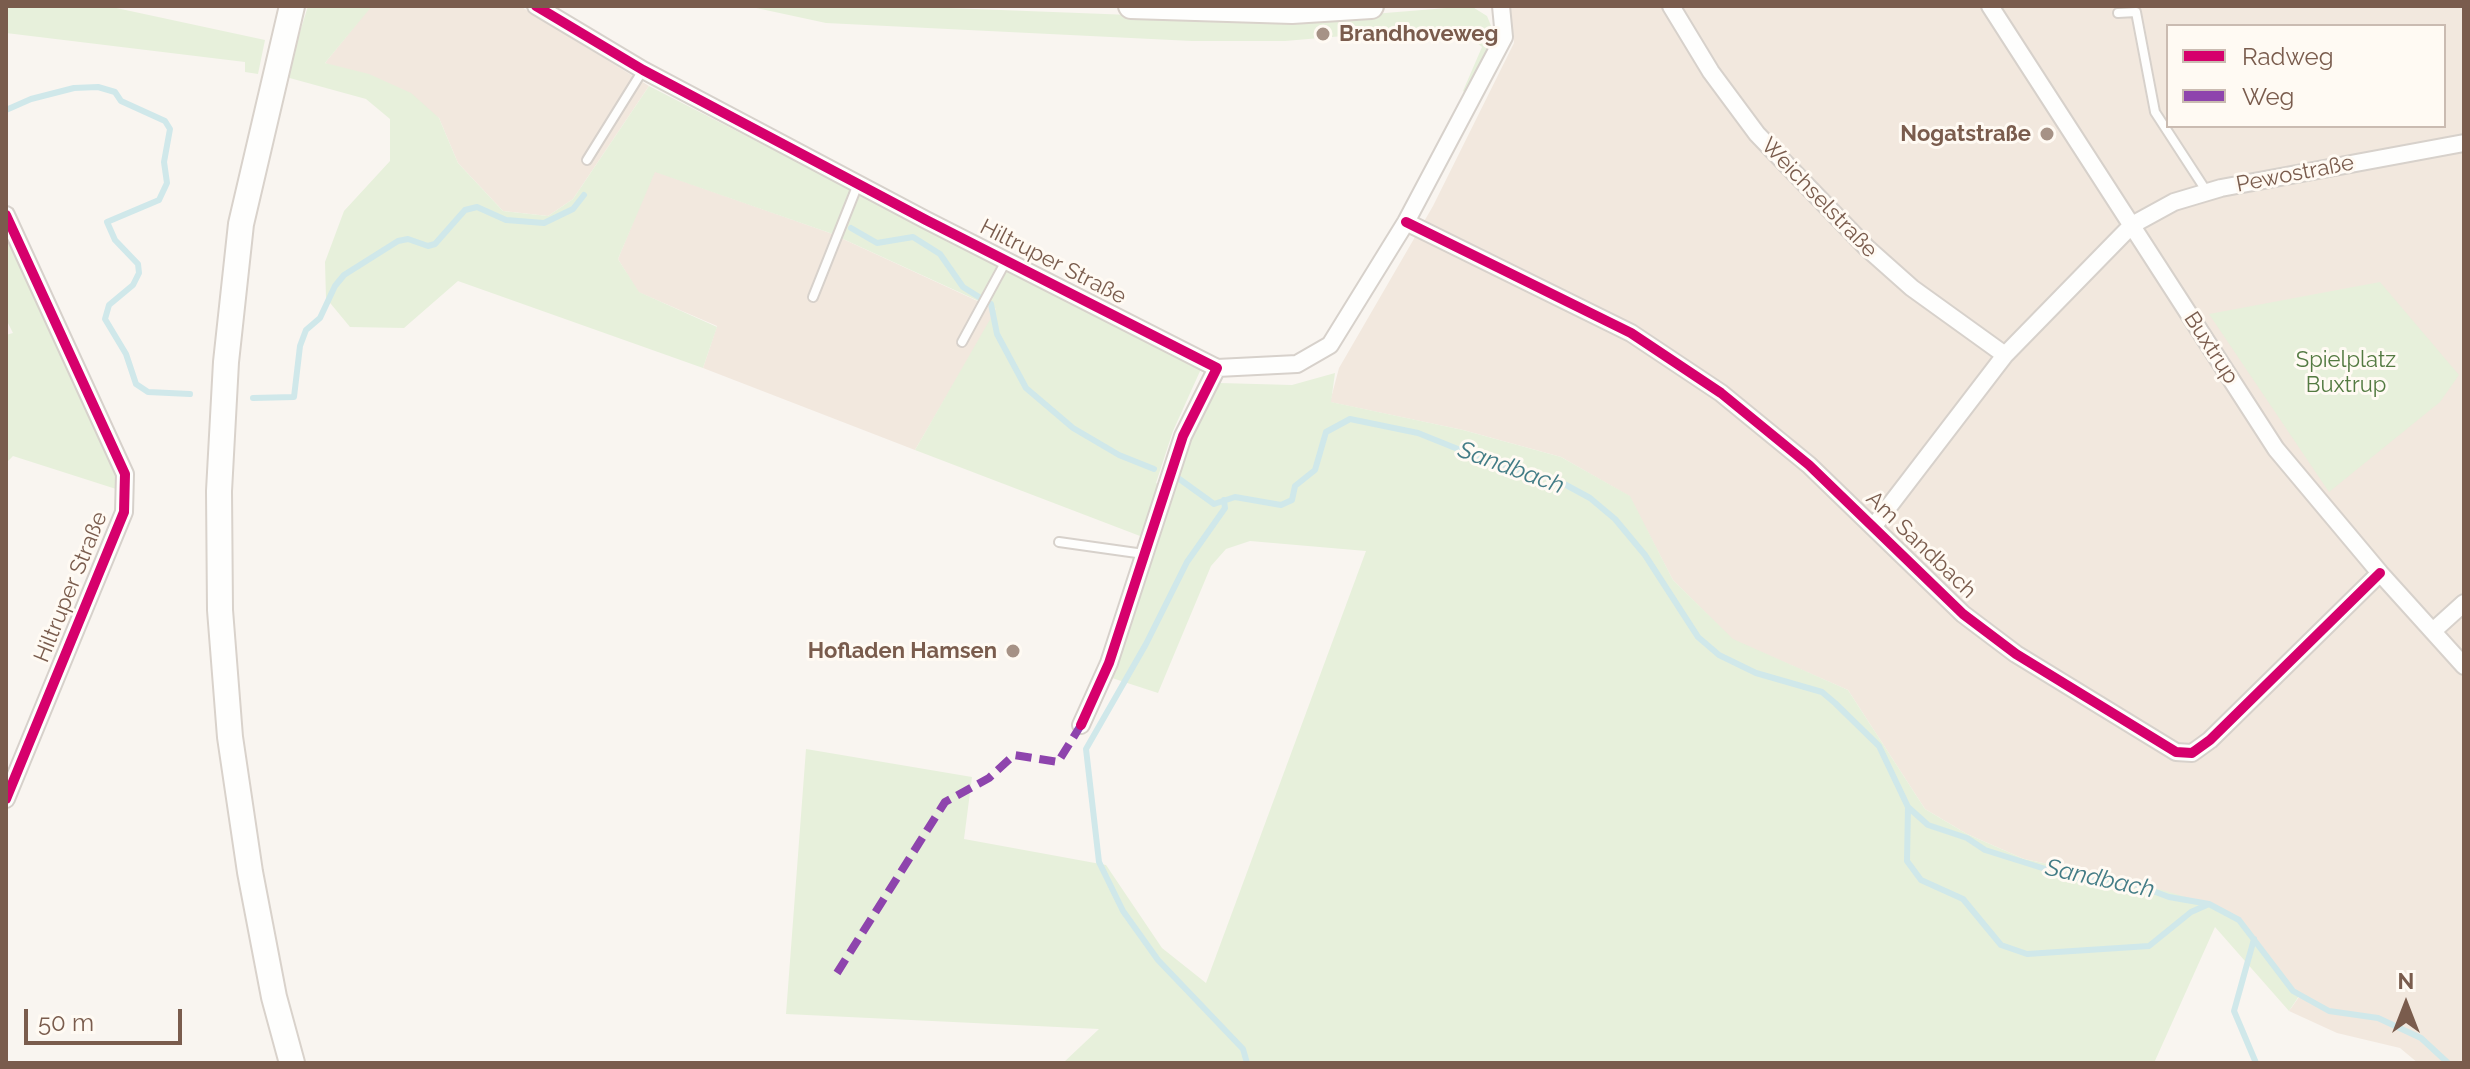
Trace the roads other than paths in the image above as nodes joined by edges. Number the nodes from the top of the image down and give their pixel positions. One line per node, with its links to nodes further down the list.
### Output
1 (292, 6): 32 (main road)
2 (536, 6): 10 (street, Hiltruper Straße)
3 (1131, 6): 8 (main road)
4 (1371, 6): 8 (main road)
5 (1501, 6): 16 (street, Hiltruper Straße)
6 (1671, 6): 21 (street, Weichselstraße)
7 (1990, 6): 17 (street, Buxtrup)
8 (1156, 7)
9 (2118, 13): 14 (lane)
10 (643, 70): 12 (lane); 13 (street, Hiltruper Straße)
11 (2464, 143): 14 (street, Pewostraße)
12 (587, 160)
13 (858, 184): 18 (street, Hiltruper Straße); 19 (lane)
14 (2208, 192): 17 (street, Pewostraße)
15 (6, 215): 31 (street, Hiltruper Straße)
16 (1406, 222): 22 (street, Hiltruper Straße); 23 (street, Am Sandbach)
17 (2132, 225): 21 (street); 26 (street, Buxtrup)
18 (1006, 261): 20 (lane, Hiltruper Straße); 22 (street, Hiltruper Straße)
19 (813, 297)
20 (962, 342)
21 (2005, 355): 23 (street)
22 (1217, 368): 25 (street)
23 (1874, 526): 26 (street, Am Sandbach)
24 (1059, 542): 25 (lane)
25 (1144, 554): 30 (street)
26 (2380, 573): 28 (street, Buxtrup)
27 (2464, 603): 28 (street)
28 (2433, 631): 29 (street, Buxtrup)
29 (2464, 666)
30 (1081, 725)
31 (6, 799)
32 (292, 1063)

